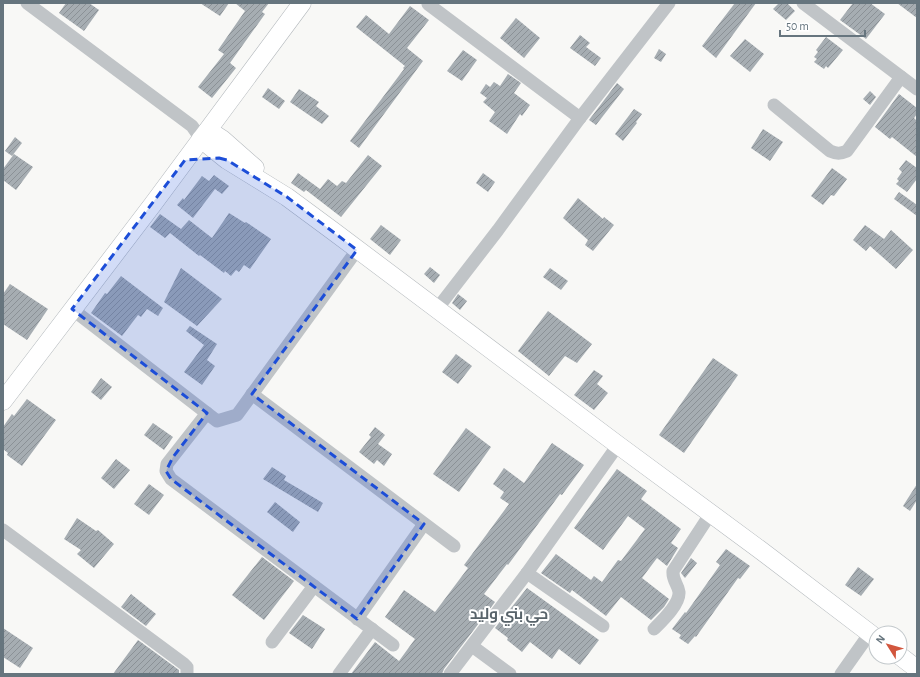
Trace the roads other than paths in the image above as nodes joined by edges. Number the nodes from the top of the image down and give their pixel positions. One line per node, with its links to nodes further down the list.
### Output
1 (26, 3): 10 (street)
2 (302, 3): 10 (main road)
3 (669, 3): 9 (street)
4 (803, 3): 6 (street)
5 (428, 4): 9 (street)
6 (901, 76): 7 (street); 8 (street)
7 (917, 89)
8 (774, 105)
9 (580, 118): 15 (street)
10 (205, 128): 11 (main road); 11 (main road); 12 (main road)
11 (231, 155): 12 (main road); 13 (main road)
12 (185, 160): 14 (main road)
13 (357, 250): 15 (main road); 16 (street)
14 (72, 309): 17 (main road); 18 (street)
15 (437, 309): 19 (main road)
16 (252, 394): 18 (street); 21 (street)
17 (3, 401)
18 (207, 413): 25 (street)
19 (618, 445): 20 (main road); 24 (street)
20 (711, 513): 28 (street); 30 (main road)
21 (424, 524): 23 (street); 26 (street)
22 (3, 530): 37 (street)
23 (454, 546)
24 (527, 573): 27 (street); 34 (street)
25 (314, 586): 26 (street); 31 (street)
26 (357, 618): 29 (street)
27 (603, 626)
28 (654, 629)
29 (372, 630): 33 (street); 38 (street)
30 (868, 632)
31 (272, 642)
32 (868, 642): 41 (street)
33 (393, 645)
34 (472, 646): 39 (street); 40 (street)
35 (908, 662): 36 (main road)
36 (917, 669)
37 (187, 674)
38 (339, 674)
39 (450, 674)
40 (510, 674)
41 (841, 674)

